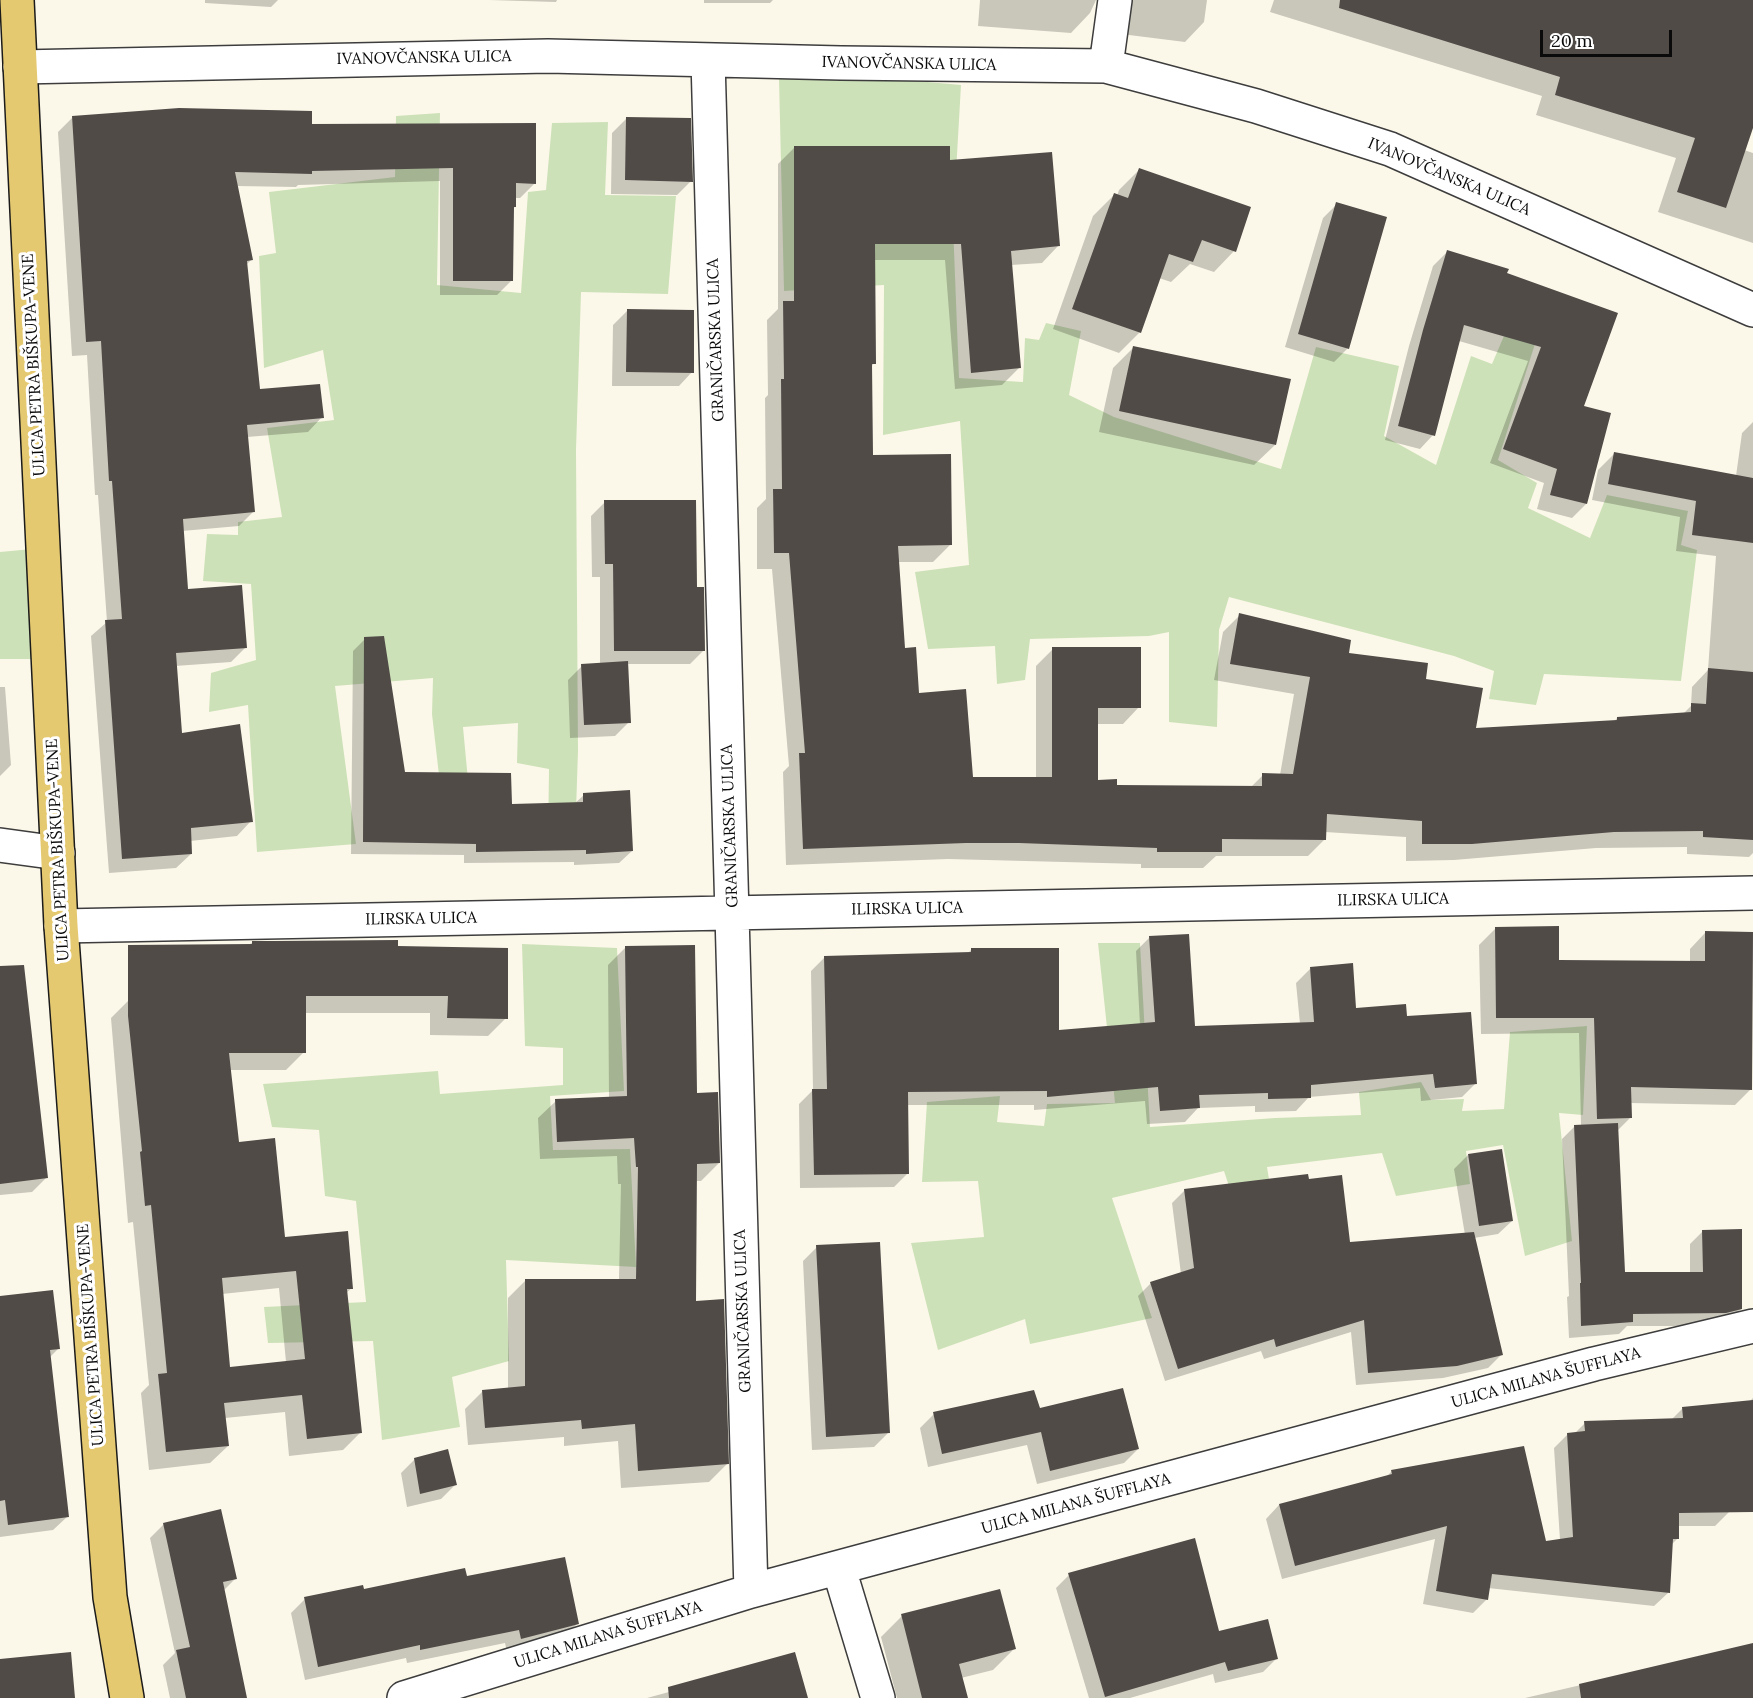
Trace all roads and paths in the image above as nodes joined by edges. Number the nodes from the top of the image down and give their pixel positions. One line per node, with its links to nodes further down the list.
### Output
1 (17, 0): 5 (main road, ULICA PETRA BIŠKUPA-VENE)
2 (1115, 0): 4 (street)
3 (708, 60): 4 (street, IVANOVČANSKA ULICA); 5 (street, IVANOVČANSKA ULICA); 10 (street, GRANIČARSKA ULICA)
4 (1106, 66): 6 (street, IVANOVČANSKA ULICA)
5 (20, 67): 8 (main road, ULICA PETRA BIŠKUPA-VENE)
6 (1753, 310)
7 (0, 845): 8 (street)
8 (58, 853): 11 (main road, ULICA PETRA BIŠKUPA-VENE)
9 (1753, 893): 10 (street, ILIRSKA ULICA)
10 (733, 913): 11 (street, ILIRSKA ULICA); 14 (street, GRANIČARSKA ULICA)
11 (61, 926): 15 (main road, ULICA PETRA BIŠKUPA-VENE)
12 (1753, 1326): 13 (street, ULICA MILANA ŠUFFLAYA)
13 (839, 1569): 14 (street, ULICA MILANA ŠUFFLAYA); 17 (street)
14 (751, 1591): 16 (street, ULICA MILANA ŠUFFLAYA)
15 (127, 1698)
16 (404, 1698)
17 (878, 1698)

